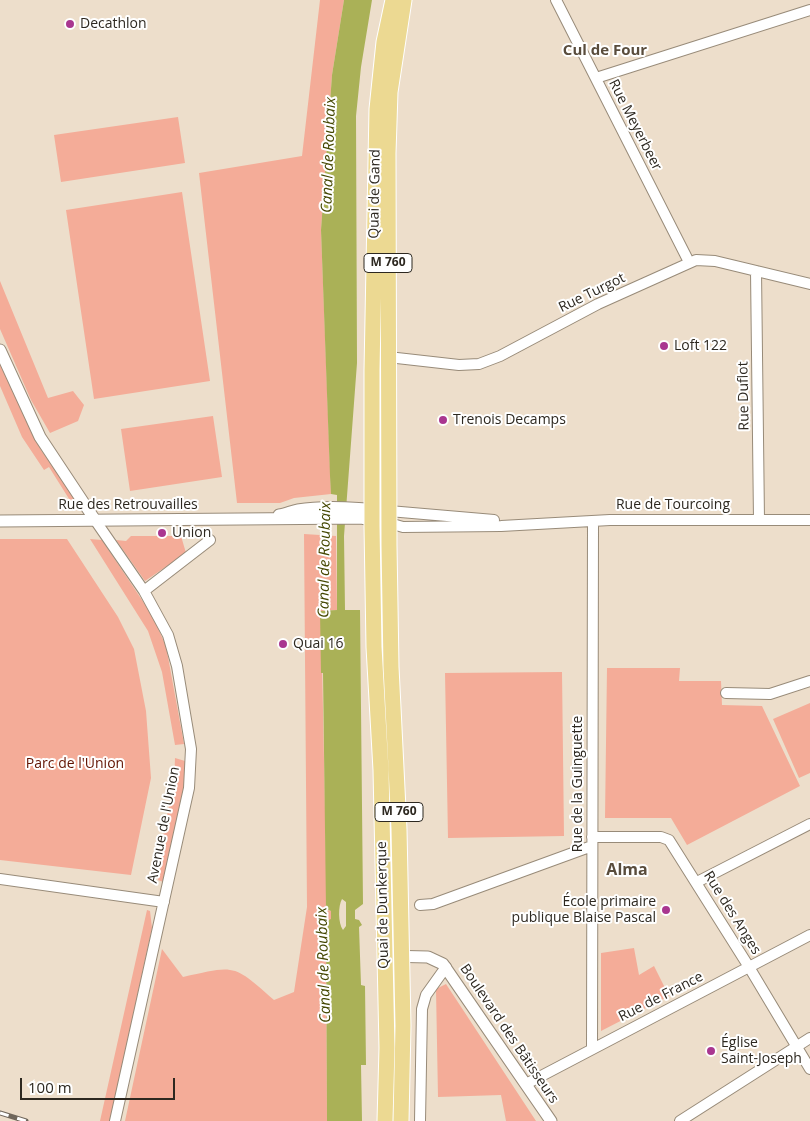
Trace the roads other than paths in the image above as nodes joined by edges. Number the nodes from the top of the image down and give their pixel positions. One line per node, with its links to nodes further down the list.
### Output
1 (393, 0): 11 (main road, Quai de Gand / M 760)
2 (404, 0): 10 (main road, Quai de Gand / M 760)
3 (556, 0): 5 (street, Rue Meyerbeer)
4 (810, 10): 5 (street)
5 (596, 78): 6 (street, Rue Meyerbeer)
6 (689, 262): 7 (street, Rue Turgot); 10 (street, Rue Turgot)
7 (756, 271): 8 (street, Rue Turgot); 14 (street, Rue Duflot)
8 (810, 284)
9 (0, 350): 13 (street, Avenue de l'Union)
10 (388, 357): 12 (main road, Quai de Gand / M 760)
11 (366, 514): 12 (street, Rue de Tourcoing); 13 (street, Rue des Retrouvailles); 29 (main road, Quai de Dunkerque / M 760)
12 (389, 517): 17 (street, Rue de Tourcoing); 30 (main road, Quai de Dunkerque / M 760)
13 (95, 520): 16 (street, Rue des Retrouvailles); 19 (street, Avenue de l'Union)
14 (759, 520): 15 (street, Rue de Tourcoing); 17 (street, Rue de Tourcoing)
15 (810, 520)
16 (0, 521)
17 (592, 521): 23 (street, Rue de la Guinguette)
18 (210, 540): 19 (street)
19 (144, 591): 26 (street, Avenue de l'Union)
20 (810, 681): 21 (street)
21 (726, 693)
22 (810, 824): 25 (street)
23 (592, 841): 25 (street, Rue des Anges); 27 (street); 35 (street, Rue de la Guinguette)
24 (0, 879): 26 (street)
25 (697, 882): 32 (street, Rue des Anges)
26 (164, 902): 38 (street, Avenue de l'Union)
27 (420, 905)
28 (810, 934): 32 (street, Rue de France)
29 (385, 956): 30 (street, Boulevard des Bâtisseurs); 39 (main road, Quai de Dunkerque / M 760)
30 (402, 956): 31 (street, Boulevard des Bâtisseurs); 40 (main road, Quai de Dunkerque / M 760)
31 (446, 967): 37 (street, Boulevard des Bâtisseurs); 41 (street)
32 (749, 967): 34 (street, Rue des Anges); 35 (street, Rue de France)
33 (810, 1038): 34 (street)
34 (797, 1047): 36 (street, Rue des Anges); 43 (street)
35 (592, 1048): 37 (street, Rue de France)
36 (810, 1069)
37 (526, 1084): 42 (street, Boulevard des Bâtisseurs)
38 (115, 1121)
39 (385, 1121)
40 (401, 1121)
41 (420, 1121)
42 (551, 1121)
43 (680, 1121)

